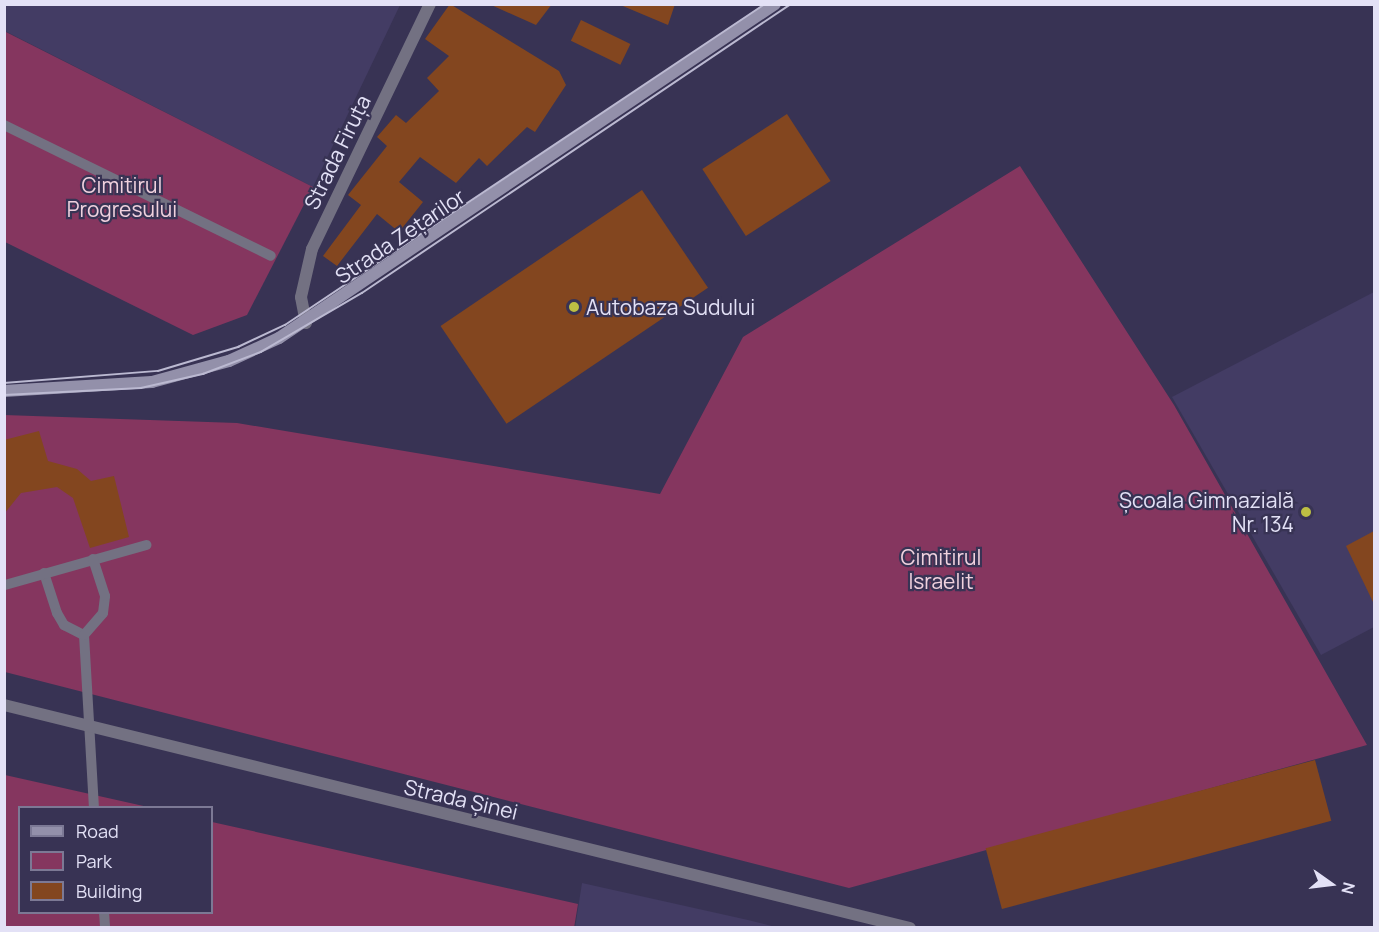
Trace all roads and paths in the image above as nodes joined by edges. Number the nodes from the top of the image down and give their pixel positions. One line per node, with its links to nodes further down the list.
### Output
1 (430, 4): 5 (street, Strada Firuța)
2 (775, 4): 5 (main road, Strada Zețarilor)
3 (4, 124): 4 (lane)
4 (271, 256)
5 (306, 322): 6 (main road, Strada Zețarilor)
6 (4, 391)
7 (146, 545): 8 (lane)
8 (93, 559): 9 (lane); 11 (lane)
9 (44, 573): 10 (lane); 11 (lane)
10 (5, 585)
11 (84, 635): 13 (lane)
12 (4, 705): 13 (street, Strada Șinei)
13 (91, 727): 14 (lane); 15 (street, Strada Șinei)
14 (94, 806)
15 (910, 927)

